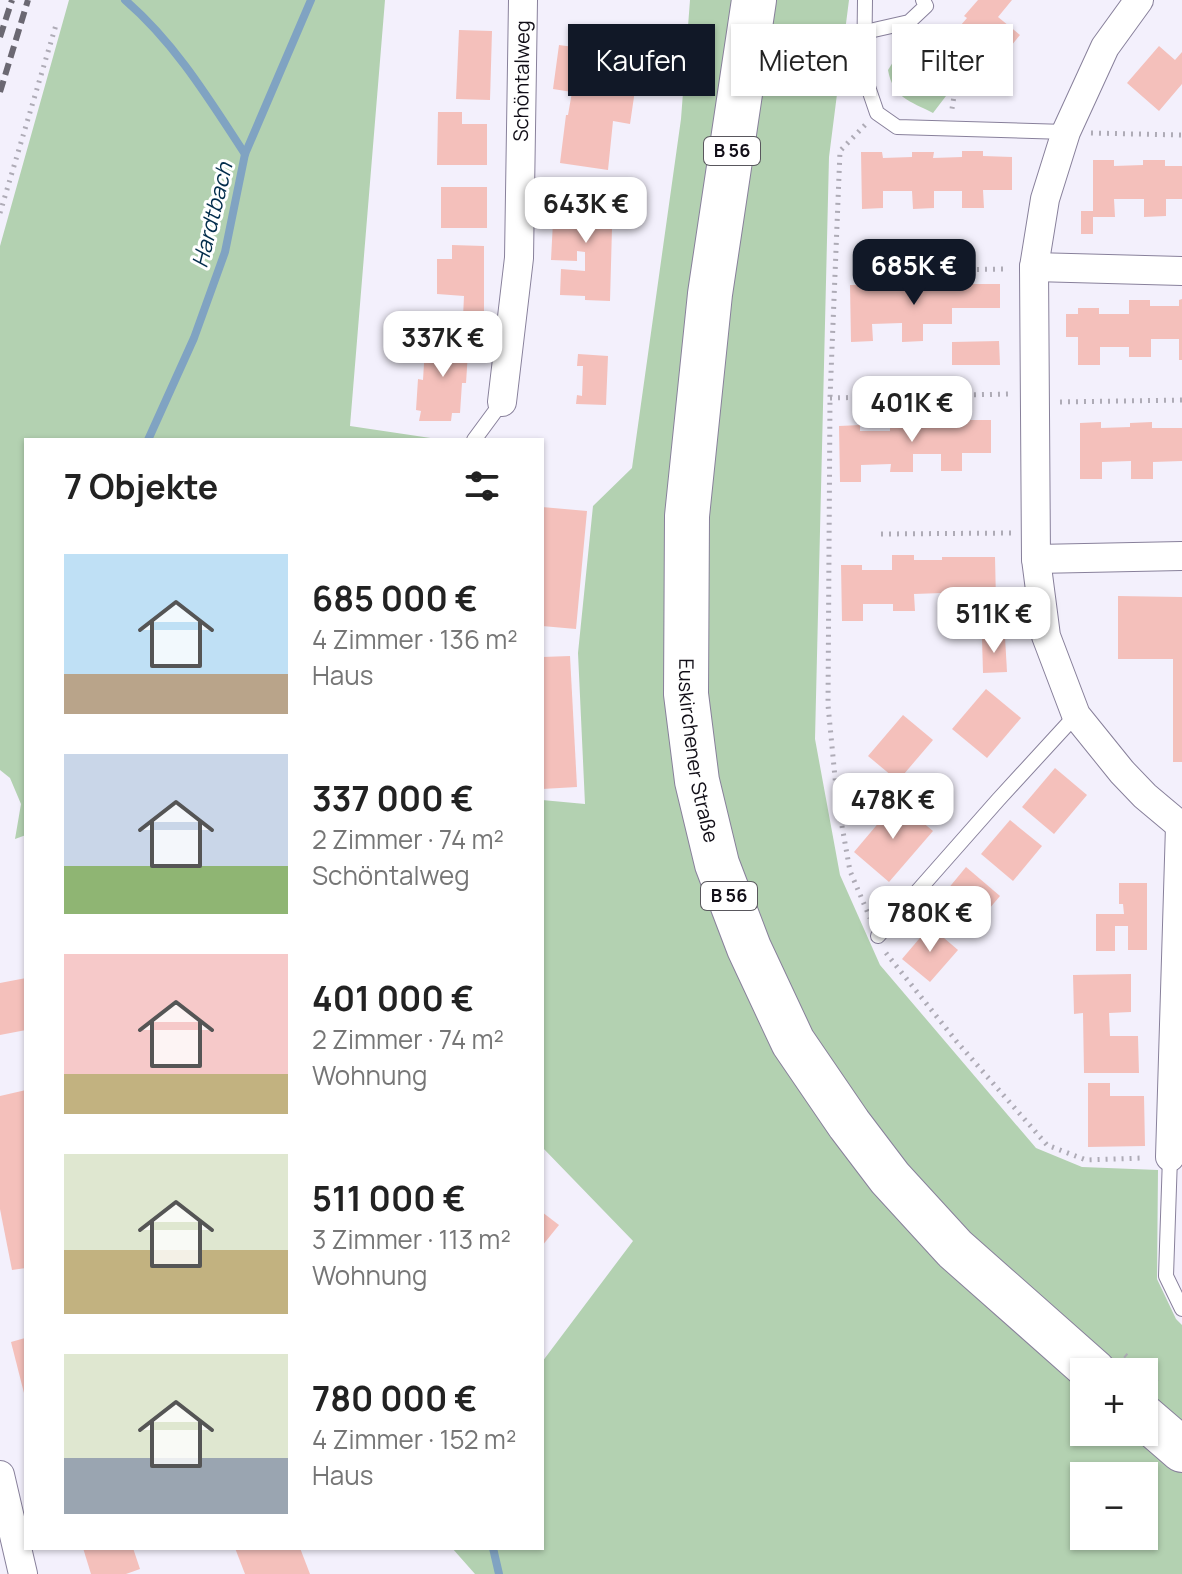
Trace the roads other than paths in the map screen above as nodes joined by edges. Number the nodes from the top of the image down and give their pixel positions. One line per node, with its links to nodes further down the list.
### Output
1 (523, 0): 12 (street, Schöntalweg)
2 (754, 0): 21 (main road, Euskirchener Straße / B 56)
3 (865, 0): 6 (lane)
4 (923, 0): 7 (lane)
5 (1139, 0): 9 (street)
6 (865, 24)
7 (876, 30)
8 (871, 96): 9 (lane)
9 (1066, 132): 10 (street)
10 (1034, 267): 11 (street); 14 (street)
11 (1182, 271)
12 (502, 402): 13 (lane, Schöntalweg)
13 (475, 438)
14 (1037, 546): 15 (street); 16 (street)
15 (1182, 556)
16 (1076, 715): 17 (street); 18 (lane)
17 (1181, 826): 19 (street)
18 (878, 936)
19 (1170, 1157): 20 (lane)
20 (1182, 1309)
21 (1102, 1358)
22 (1158, 1407): 23 (main road)
23 (1182, 1450)
24 (0, 1475): 25 (street)
25 (23, 1574)

